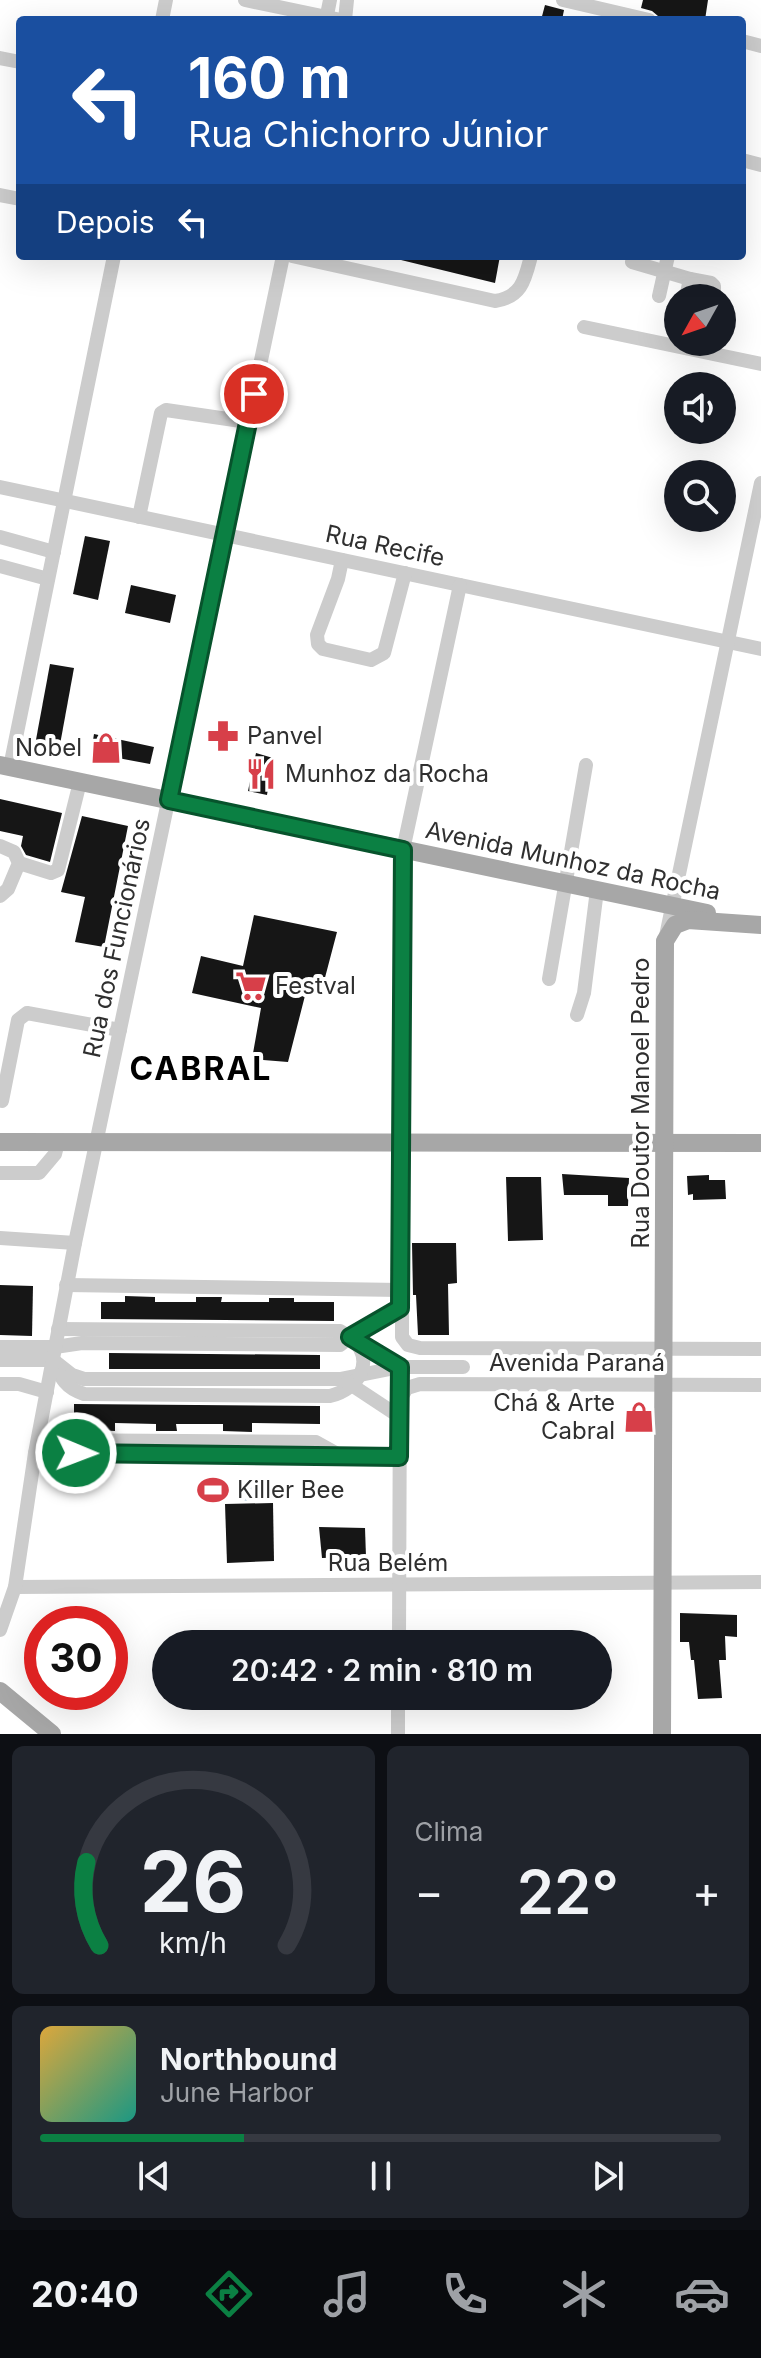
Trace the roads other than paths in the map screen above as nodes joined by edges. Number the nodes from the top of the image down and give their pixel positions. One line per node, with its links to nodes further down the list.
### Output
1 (245, 0): 4 (street)
2 (563, 0): 3 (street)
3 (581, 2): 6 (street)
4 (290, 5): 5 (street)
5 (325, 16)
6 (634, 16)
7 (113, 260): 25 (street)
8 (282, 260): 22 (street, Rua dos Funcionários)
9 (310, 260): 10 (street)
10 (530, 260)
11 (667, 260): 13 (street)
12 (632, 262): 13 (street)
13 (664, 272): 14 (street); 17 (street)
14 (690, 279): 15 (street); 16 (street)
15 (689, 284)
16 (712, 284)
17 (659, 296)
18 (584, 327): 19 (street)
19 (664, 340)
20 (736, 356): 21 (street)
21 (761, 364)
22 (248, 422): 26 (street); 27 (street, Rua dos Funcionários)
23 (761, 483): 35 (street, Rua Doutor Manoel Pedro)
24 (0, 487): 25 (street, Rua Recife)
25 (64, 501): 26 (street, Rua Recife); 29 (street)
26 (139, 517): 27 (street, Rua Recife)
27 (224, 535): 30 (street, Rua Recife); 40 (street, Rua dos Funcionários)
28 (0, 537): 29 (street)
29 (54, 552): 33 (street)
30 (342, 560): 32 (street, Rua Recife); 32 (street)
31 (0, 566): 33 (street)
32 (405, 573): 34 (street, Rua Recife)
33 (48, 579): 38 (street)
34 (460, 585): 35 (street, Rua Recife); 42 (street)
35 (727, 642): 36 (street, Rua Recife); 47 (street, Rua Doutor Manoel Pedro)
36 (761, 649)
37 (586, 765): 44 (street)
38 (5, 766): 39 (main road, Avenida Munhoz da Rocha)
39 (80, 782): 40 (main road, Avenida Munhoz da Rocha); 43 (street)
40 (169, 800): 42 (main road, Avenida Munhoz da Rocha); 52 (street, Rua dos Funcionários)
41 (0, 846): 43 (street)
42 (403, 850): 44 (main road, Avenida Munhoz da Rocha); 57 (street)
43 (19, 863): 46 (street)
44 (565, 883): 45 (main road, Avenida Munhoz da Rocha); 50 (street)
45 (597, 890): 47 (main road, Avenida Munhoz da Rocha); 51 (street)
46 (0, 896)
47 (671, 906): 48 (main road, Avenida Munhoz da Rocha); 49 (street, Rua Doutor Manoel Pedro)
48 (761, 925): 49 (main road)
49 (665, 941): 59 (main road, Rua Doutor Manoel Pedro)
50 (549, 979)
51 (577, 1015)
52 (120, 1030): 53 (street); 56 (street, Rua dos Funcionários)
53 (2, 1101)
54 (0, 1142): 55 (main road)
55 (58, 1142): 56 (main road); 60 (street)
56 (97, 1142): 57 (main road); 62 (street, Rua dos Funcionários)
57 (402, 1142): 59 (main road); 64 (street)
58 (761, 1143): 59 (main road)
59 (665, 1144): 70 (main road, Rua Doutor Manoel Pedro)
60 (0, 1173)
61 (0, 1238): 62 (street)
62 (75, 1243): 63 (street, Rua dos Funcionários)
63 (66, 1285): 64 (street); 66 (street, Rua dos Funcionários)
64 (400, 1290): 65 (street)
65 (400, 1308): 67 (street); 69 (street, Avenida Paraná)
66 (58, 1329): 67 (street); 72 (street, Rua dos Funcionários)
67 (343, 1337): 72 (street); 74 (street); 75 (street)
68 (0, 1347): 72 (street)
69 (430, 1348): 70 (street, Avenida Paraná); 74 (street)
70 (664, 1349): 71 (street, Avenida Paraná); 77 (main road, Rua Doutor Manoel Pedro)
71 (761, 1349)
72 (54, 1354): 73 (street); 75 (street); 79 (street, Rua dos Funcionários)
73 (0, 1360)
74 (400, 1367): 75 (street); 80 (street)
75 (351, 1380): 81 (street)
76 (0, 1384): 79 (street)
77 (664, 1385): 78 (street, Avenida Paraná); 80 (street, Avenida Paraná); 85 (main road, Rua Doutor Manoel Pedro)
78 (761, 1385)
79 (47, 1392): 82 (street, Rua dos Funcionários)
80 (400, 1399): 81 (street)
81 (400, 1417): 83 (street)
82 (36, 1447): 83 (street); 87 (street, Rua dos Funcionários)
83 (399, 1457): 86 (street)
84 (761, 1582): 85 (street, Rua Belém)
85 (663, 1583): 86 (street, Rua Belém); 94 (main road, Rua Doutor Manoel Pedro)
86 (399, 1585): 87 (street, Rua Belém); 89 (street)
87 (15, 1587): 88 (street, Rua dos Funcionários)
88 (0, 1630)
89 (399, 1630)
90 (0, 1691): 92 (main road)
91 (398, 1710): 93 (street)
92 (52, 1734)
93 (398, 1734)
94 (662, 1734)

